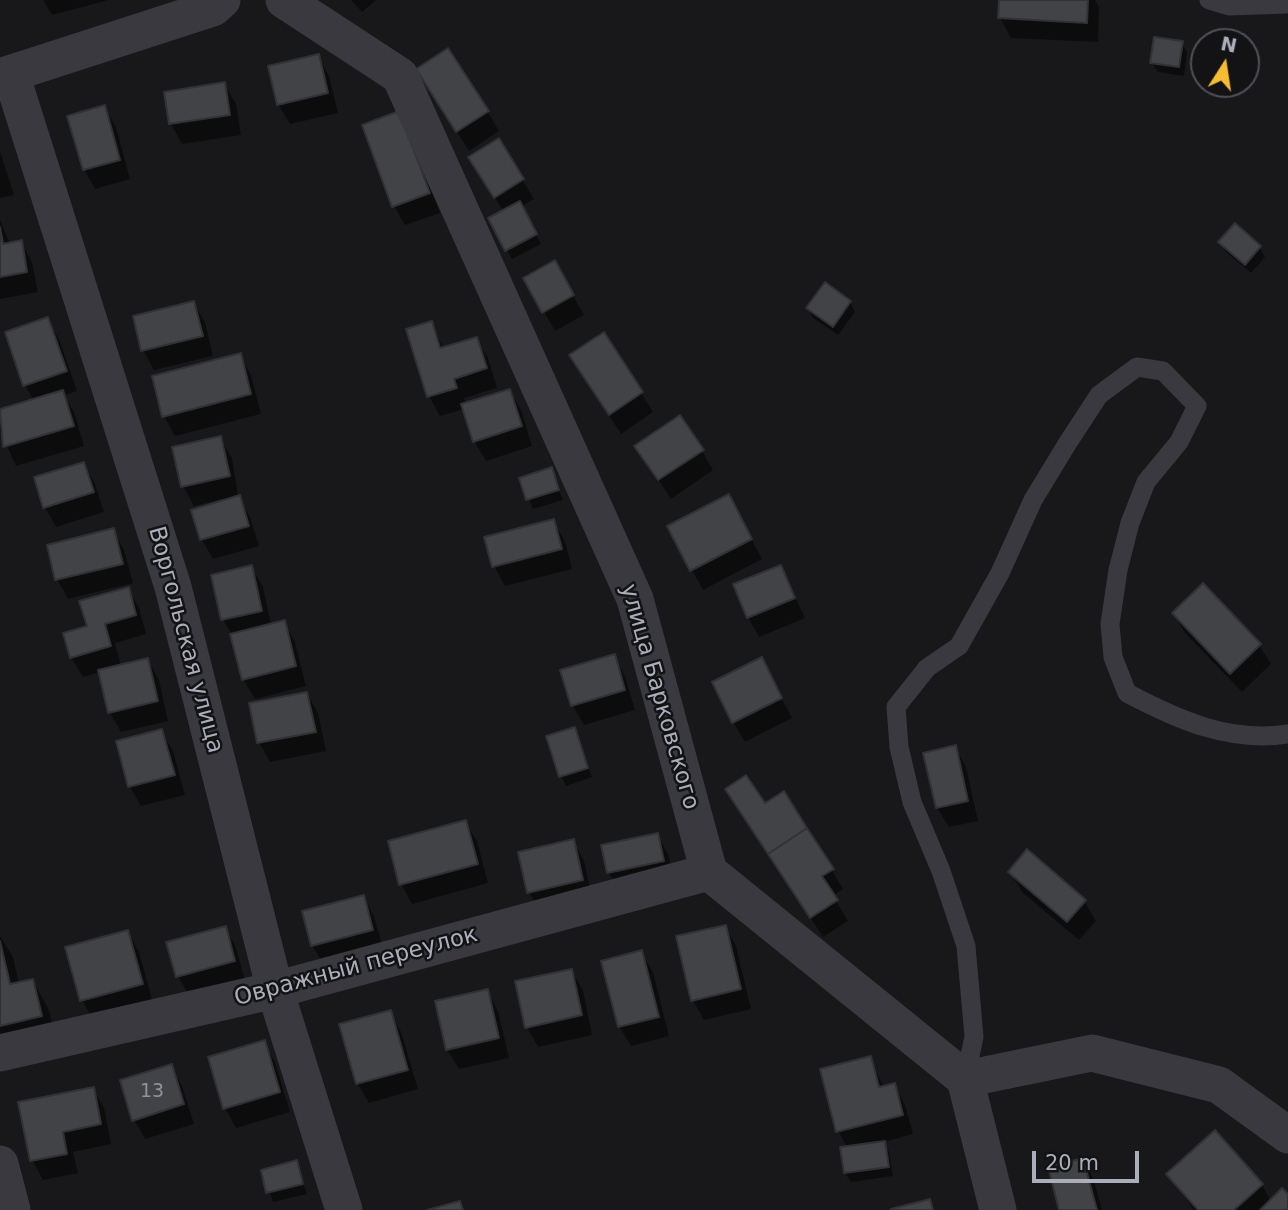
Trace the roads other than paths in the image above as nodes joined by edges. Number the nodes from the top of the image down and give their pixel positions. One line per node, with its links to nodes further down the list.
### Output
1 (222, 0): 5 (street, Воргольская улица)
2 (284, 0): 7 (street, улица Барковского)
3 (1209, 0): 4 (lane)
4 (1288, 4)
5 (6, 76): 8 (street, Воргольская улица)
6 (1288, 734): 10 (lane)
7 (709, 872): 8 (street, Овражный переулок); 10 (street)
8 (275, 990): 9 (street, Овражный переулок); 14 (street, Воргольская улица)
9 (0, 1053)
10 (965, 1079): 11 (street); 15 (street)
11 (1288, 1135)
12 (0, 1164): 13 (street)
13 (12, 1210)
14 (344, 1210)
15 (998, 1210)

